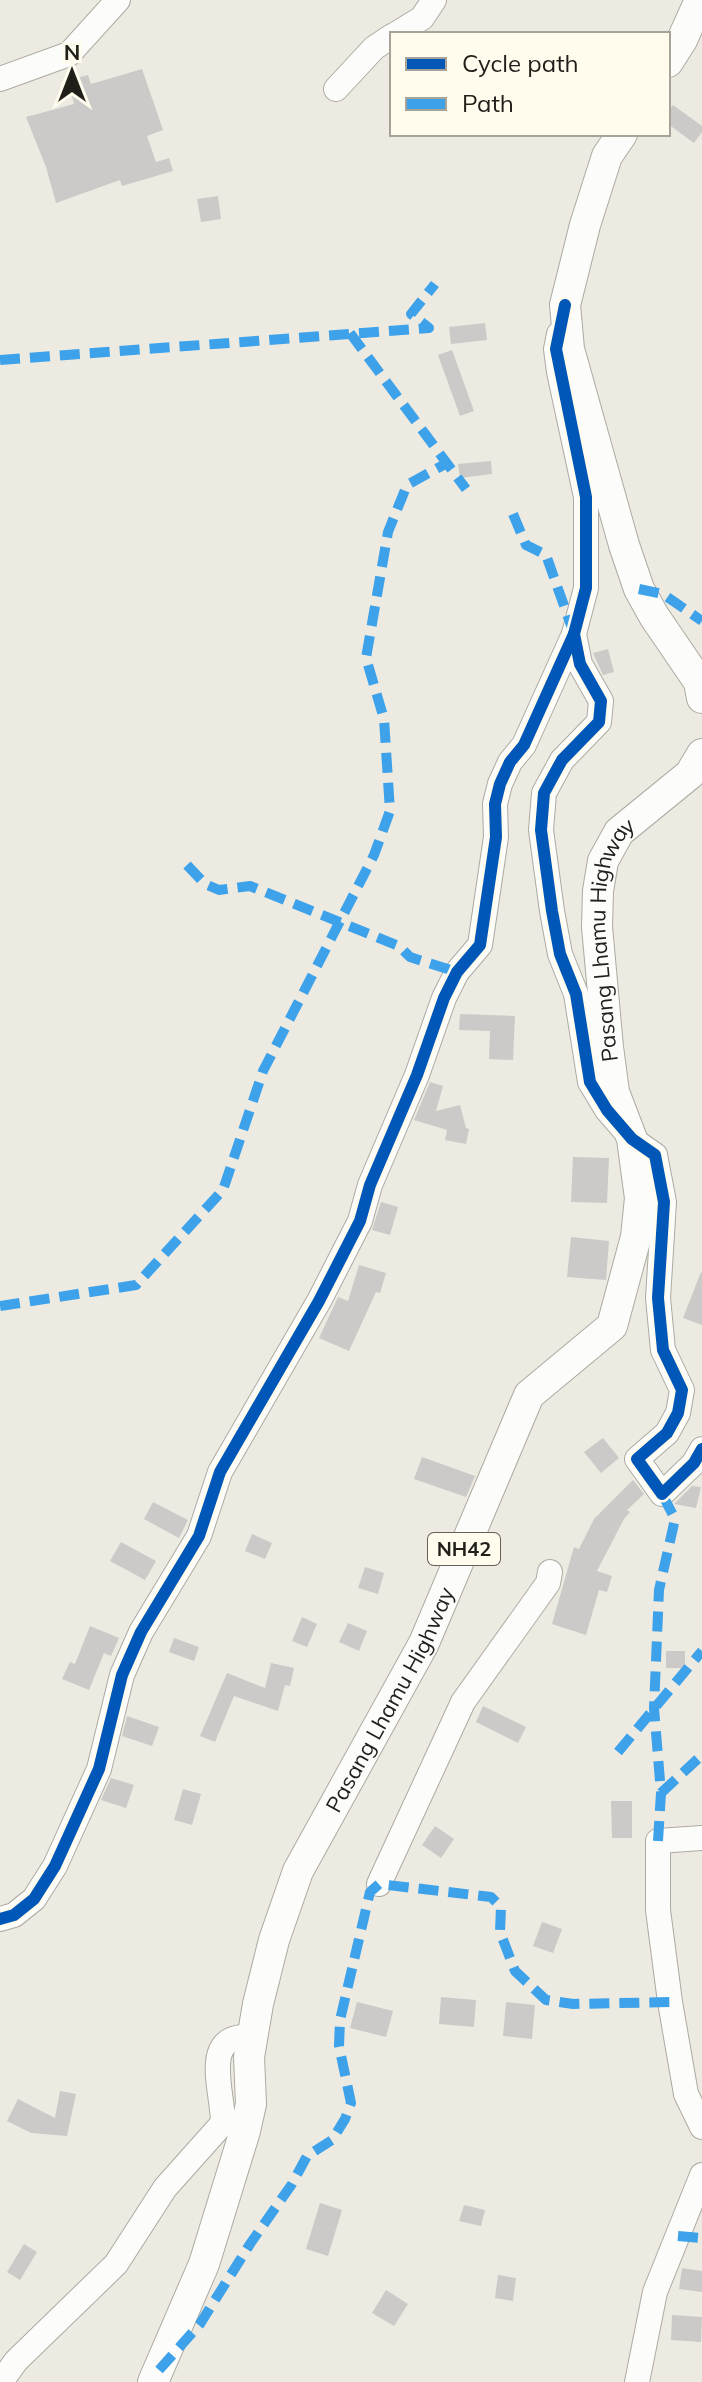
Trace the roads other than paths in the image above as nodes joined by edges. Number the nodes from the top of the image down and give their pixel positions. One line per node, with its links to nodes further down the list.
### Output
1 (118, 0): 7 (street)
2 (434, 0): 4 (street)
3 (700, 0): 6 (main road)
4 (399, 32)
5 (390, 38): 8 (street)
6 (670, 59)
7 (0, 79)
8 (336, 89)
9 (621, 136): 10 (main road)
10 (565, 305): 11 (street); 12 (main road)
11 (574, 634): 14 (street); 19 (street)
12 (702, 698)
13 (702, 754): 14 (main road, Pasang Lhamu Highway / NH42)
14 (632, 1139): 15 (street); 20 (main road, Pasang Lhamu Highway / NH42)
15 (702, 1449)
16 (550, 1572): 18 (street)
17 (702, 1838): 21 (street)
18 (379, 1884)
19 (0, 1919)
20 (253, 2037): 23 (street); 24 (main road, Pasang Lhamu Highway / NH42)
21 (702, 2127)
22 (702, 2175): 25 (street)
23 (1, 2382)
24 (153, 2382)
25 (637, 2382)

